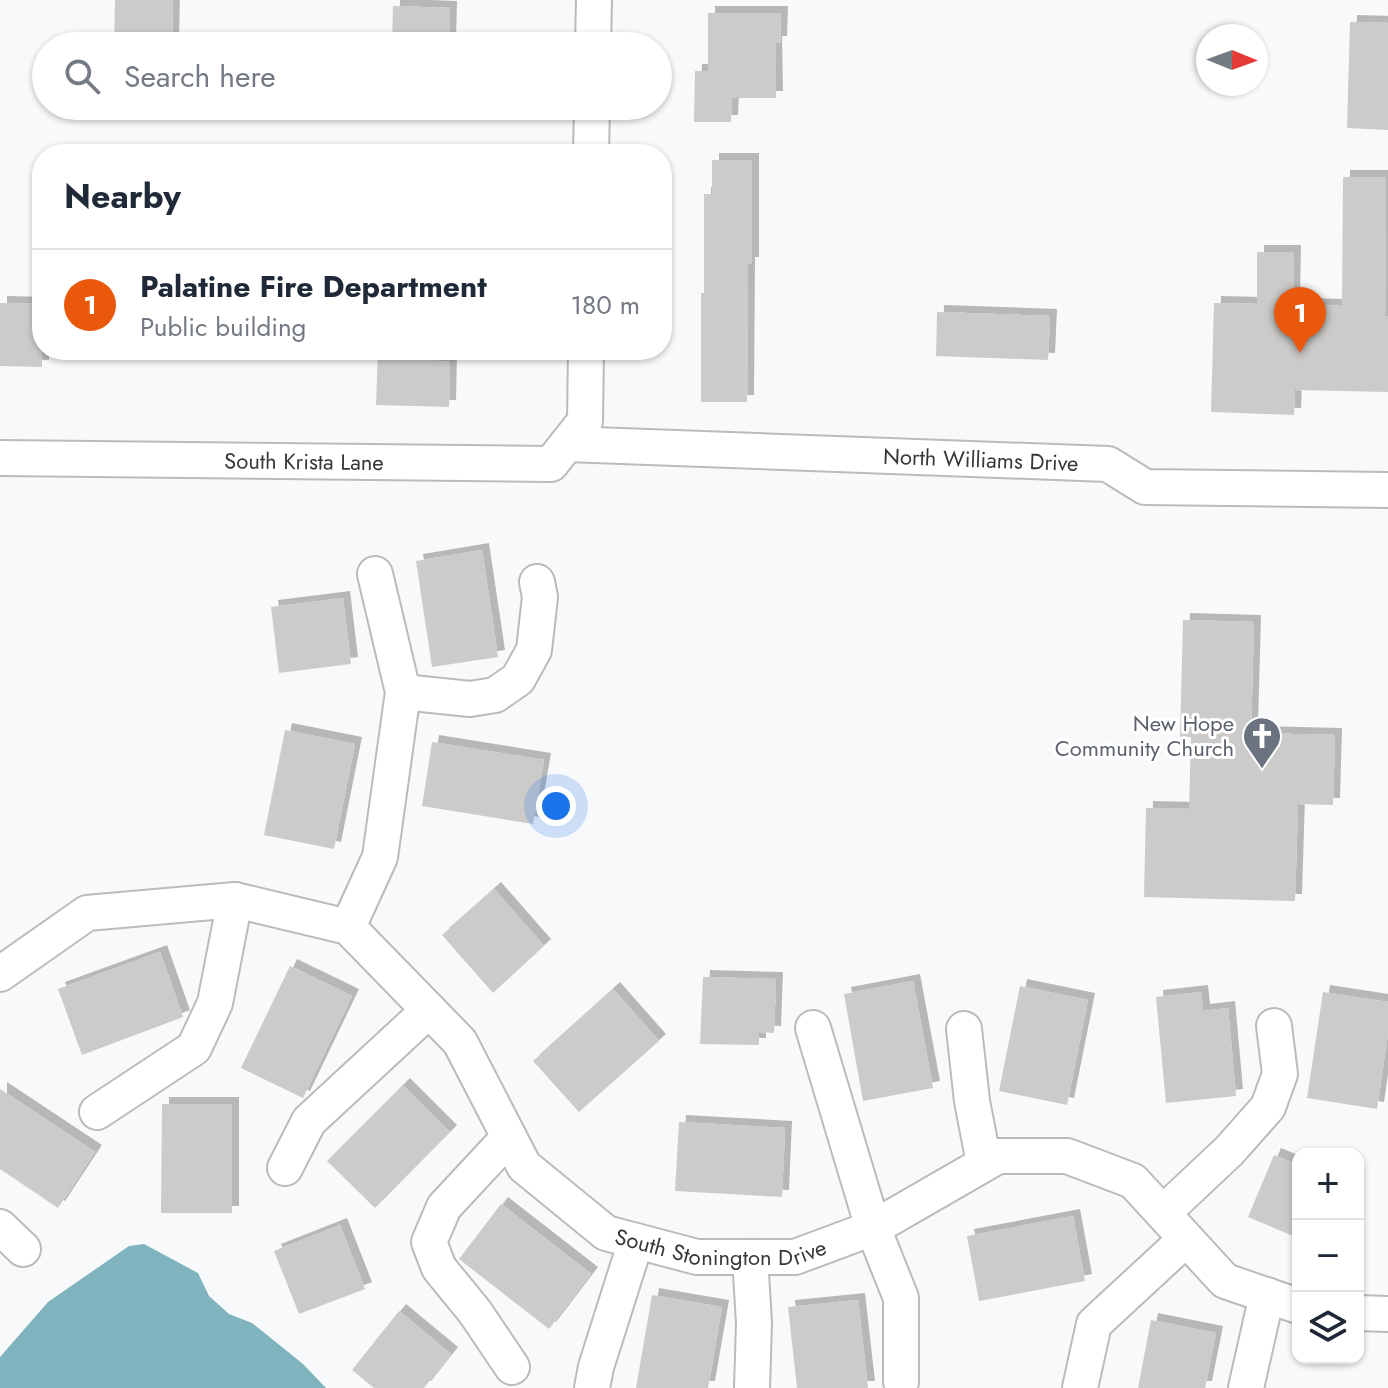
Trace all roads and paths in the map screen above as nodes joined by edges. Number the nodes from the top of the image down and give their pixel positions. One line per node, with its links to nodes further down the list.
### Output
1 (594, 0): 2 (street)
2 (593, 32)
3 (592, 120): 4 (street)
4 (591, 144)
5 (585, 360): 6 (street)
6 (576, 433): 7 (street, South Krista Lane); 8 (street, North Williams Drive)
7 (0, 458)
8 (1388, 490)
9 (375, 574): 11 (street)
10 (537, 582): 11 (street)
11 (403, 692): 13 (street)
12 (235, 900): 13 (street); 14 (street); 19 (street)
13 (348, 927): 15 (street, South Stonington Drive)
14 (0, 974)
15 (429, 1010): 20 (street, South Stonington Drive); 22 (street)
16 (1274, 1026): 23 (street)
17 (813, 1028): 24 (street)
18 (964, 1029): 21 (street)
19 (97, 1112)
20 (509, 1137): 26 (street, South Stonington Drive); 31 (street)
21 (984, 1163): 23 (street, South Stonington Drive); 24 (street, South Stonington Drive)
22 (285, 1168)
23 (1163, 1213): 25 (street, South Stonington Drive)
24 (873, 1228): 27 (street, South Stonington Drive); 32 (street)
25 (1186, 1239): 28 (street, South Stonington Drive); 35 (street)
26 (636, 1241): 27 (street, South Stonington Drive); 33 (street)
27 (750, 1257): 34 (street)
28 (1282, 1301): 36 (street)
29 (1364, 1313): 30 (street)
30 (1388, 1314)
31 (512, 1367)
32 (901, 1382)
33 (592, 1388)
34 (752, 1388)
35 (1080, 1388)
36 (1246, 1388)

